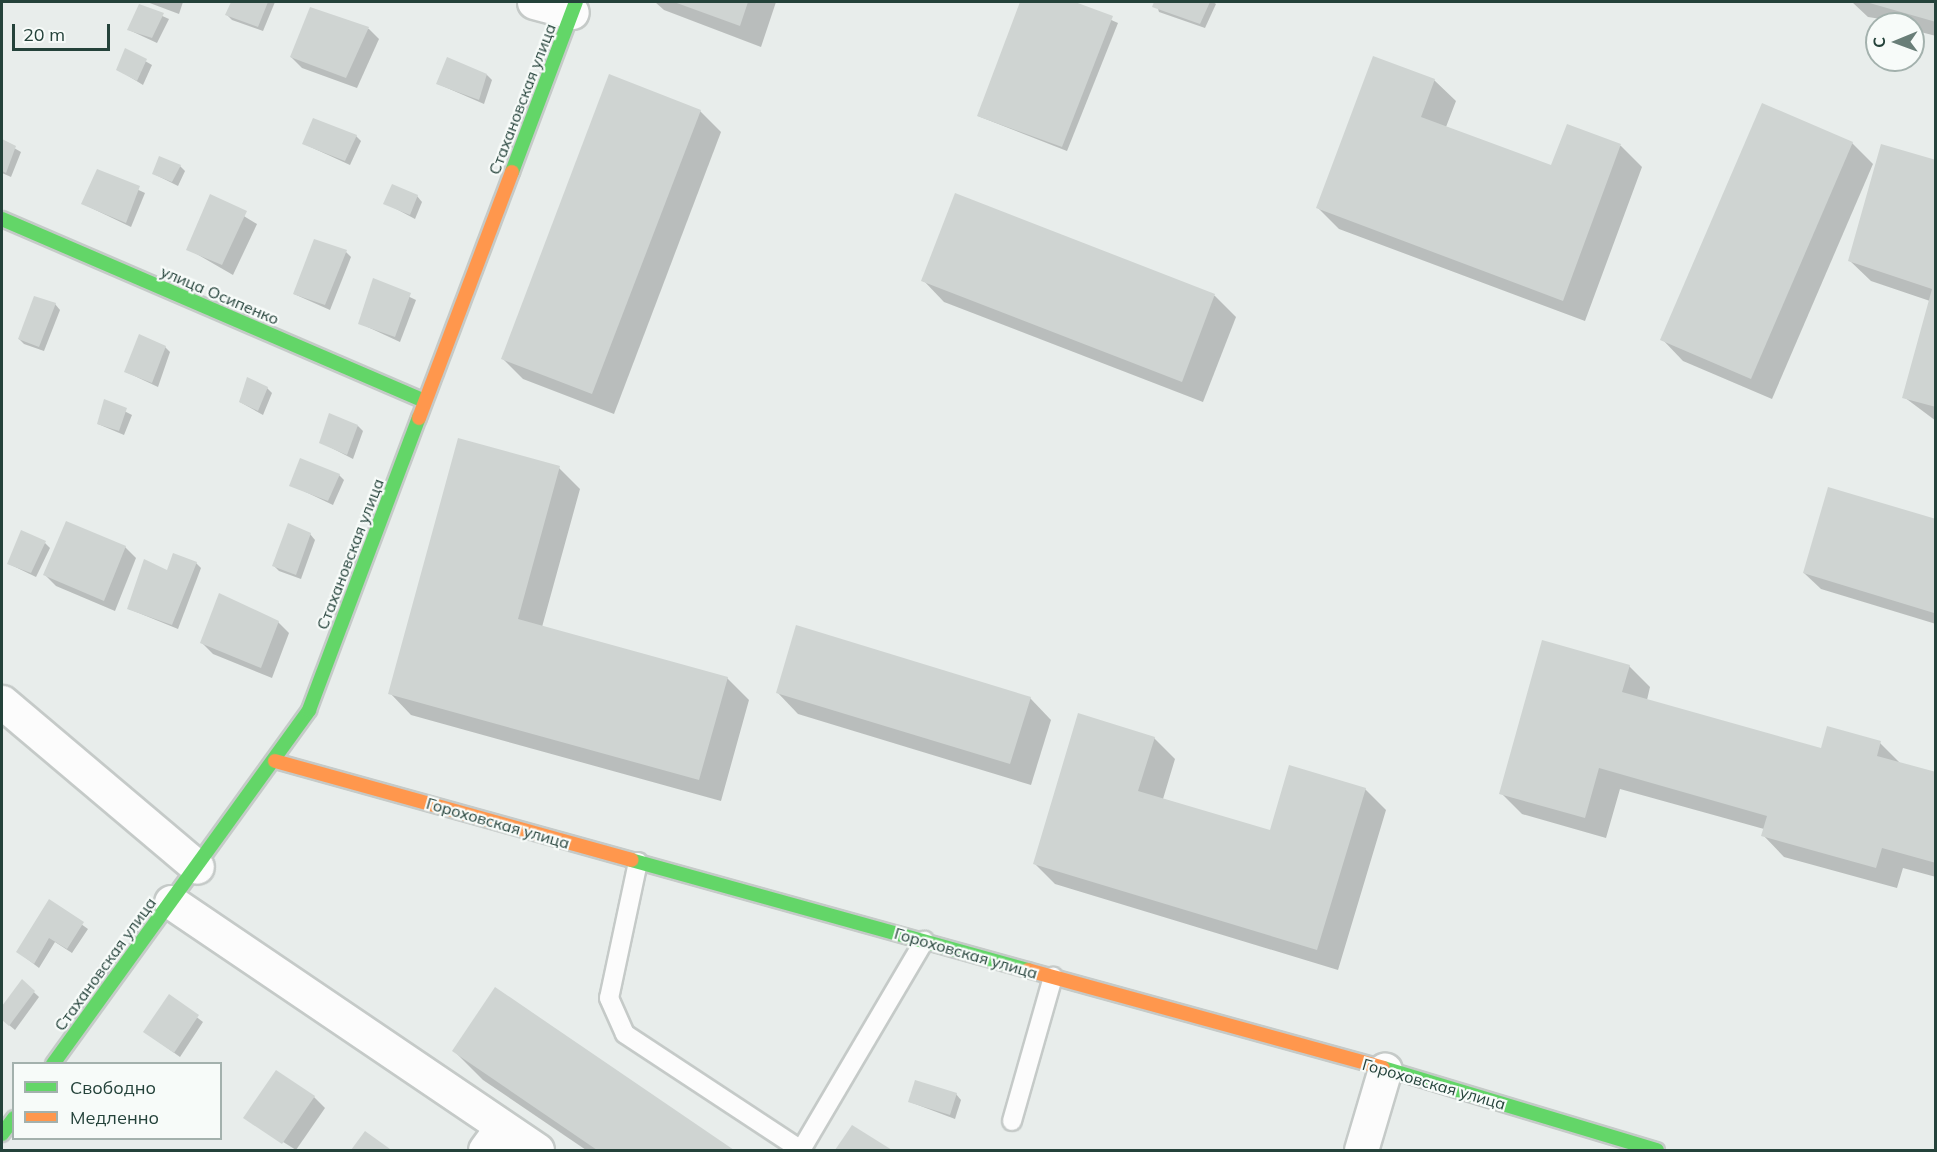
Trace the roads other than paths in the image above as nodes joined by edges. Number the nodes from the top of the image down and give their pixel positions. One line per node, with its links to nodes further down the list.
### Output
1 (534, 2): 2 (street)
2 (574, 7): 4 (street, Стахановская улица)
3 (2, 219): 4 (street, улица Осипенко)
4 (425, 401): 6 (street, Стахановская улица)
5 (2, 702): 8 (street)
6 (275, 761): 7 (street, Гороховская улица); 8 (street, Стахановская улица)
7 (639, 862): 10 (street, Гороховская улица); 19 (lane)
8 (197, 867): 9 (street, Стахановская улица)
9 (171, 902): 12 (street, Стахановская улица); 17 (street)
10 (924, 941): 11 (street, Гороховская улица); 19 (lane)
11 (1053, 977): 13 (street, Гороховская улица); 15 (lane)
12 (54, 1062)
13 (1385, 1069): 20 (street); 21 (street, Гороховская улица)
14 (12, 1121): 16 (street)
15 (1012, 1121)
16 (2, 1134)
17 (493, 1139): 18 (street)
18 (537, 1150)
19 (801, 1150)
20 (1361, 1150)
21 (1657, 1150)

